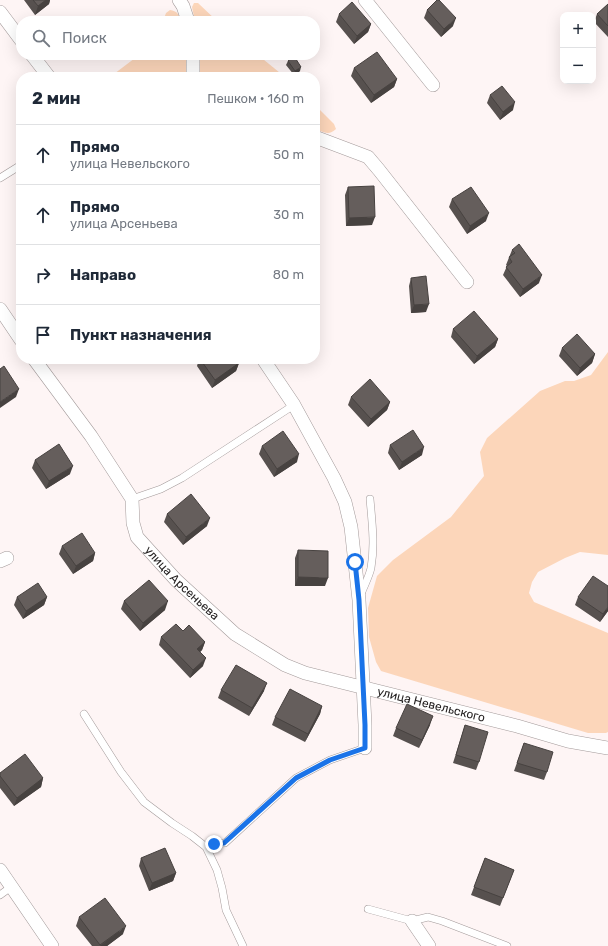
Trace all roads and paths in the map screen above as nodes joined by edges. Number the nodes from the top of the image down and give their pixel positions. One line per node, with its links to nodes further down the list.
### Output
1 (179, 0): 4 (street)
2 (365, 0): 10 (street)
3 (0, 12): 5 (street)
4 (186, 16)
5 (16, 33)
6 (36, 60): 8 (street)
7 (193, 60): 9 (street)
8 (45, 72)
9 (193, 72)
10 (433, 84)
11 (320, 139): 14 (street)
12 (16, 167): 13 (lane)
13 (0, 178)
14 (467, 282)
15 (0, 309): 16 (street)
16 (16, 333)
17 (38, 364): 20 (street)
18 (266, 364): 19 (street, улица Невельского)
19 (294, 405): 20 (lane); 22 (street, улица Невельского)
20 (132, 499): 23 (street, улица Арсеньева)
21 (370, 500): 22 (lane)
22 (359, 600): 23 (street, улица Невельского)
23 (363, 688): 25 (street); 26 (street, улица Невельского)
24 (84, 714): 27 (lane)
25 (365, 748): 27 (lane)
26 (608, 748)
27 (206, 848): 34 (lane)
28 (0, 870): 29 (street)
29 (11, 887): 30 (lane); 33 (street)
30 (0, 895)
31 (368, 909): 32 (lane)
32 (412, 921): 35 (street); 36 (lane)
33 (52, 946)
34 (244, 946)
35 (429, 946)
36 (507, 946)

